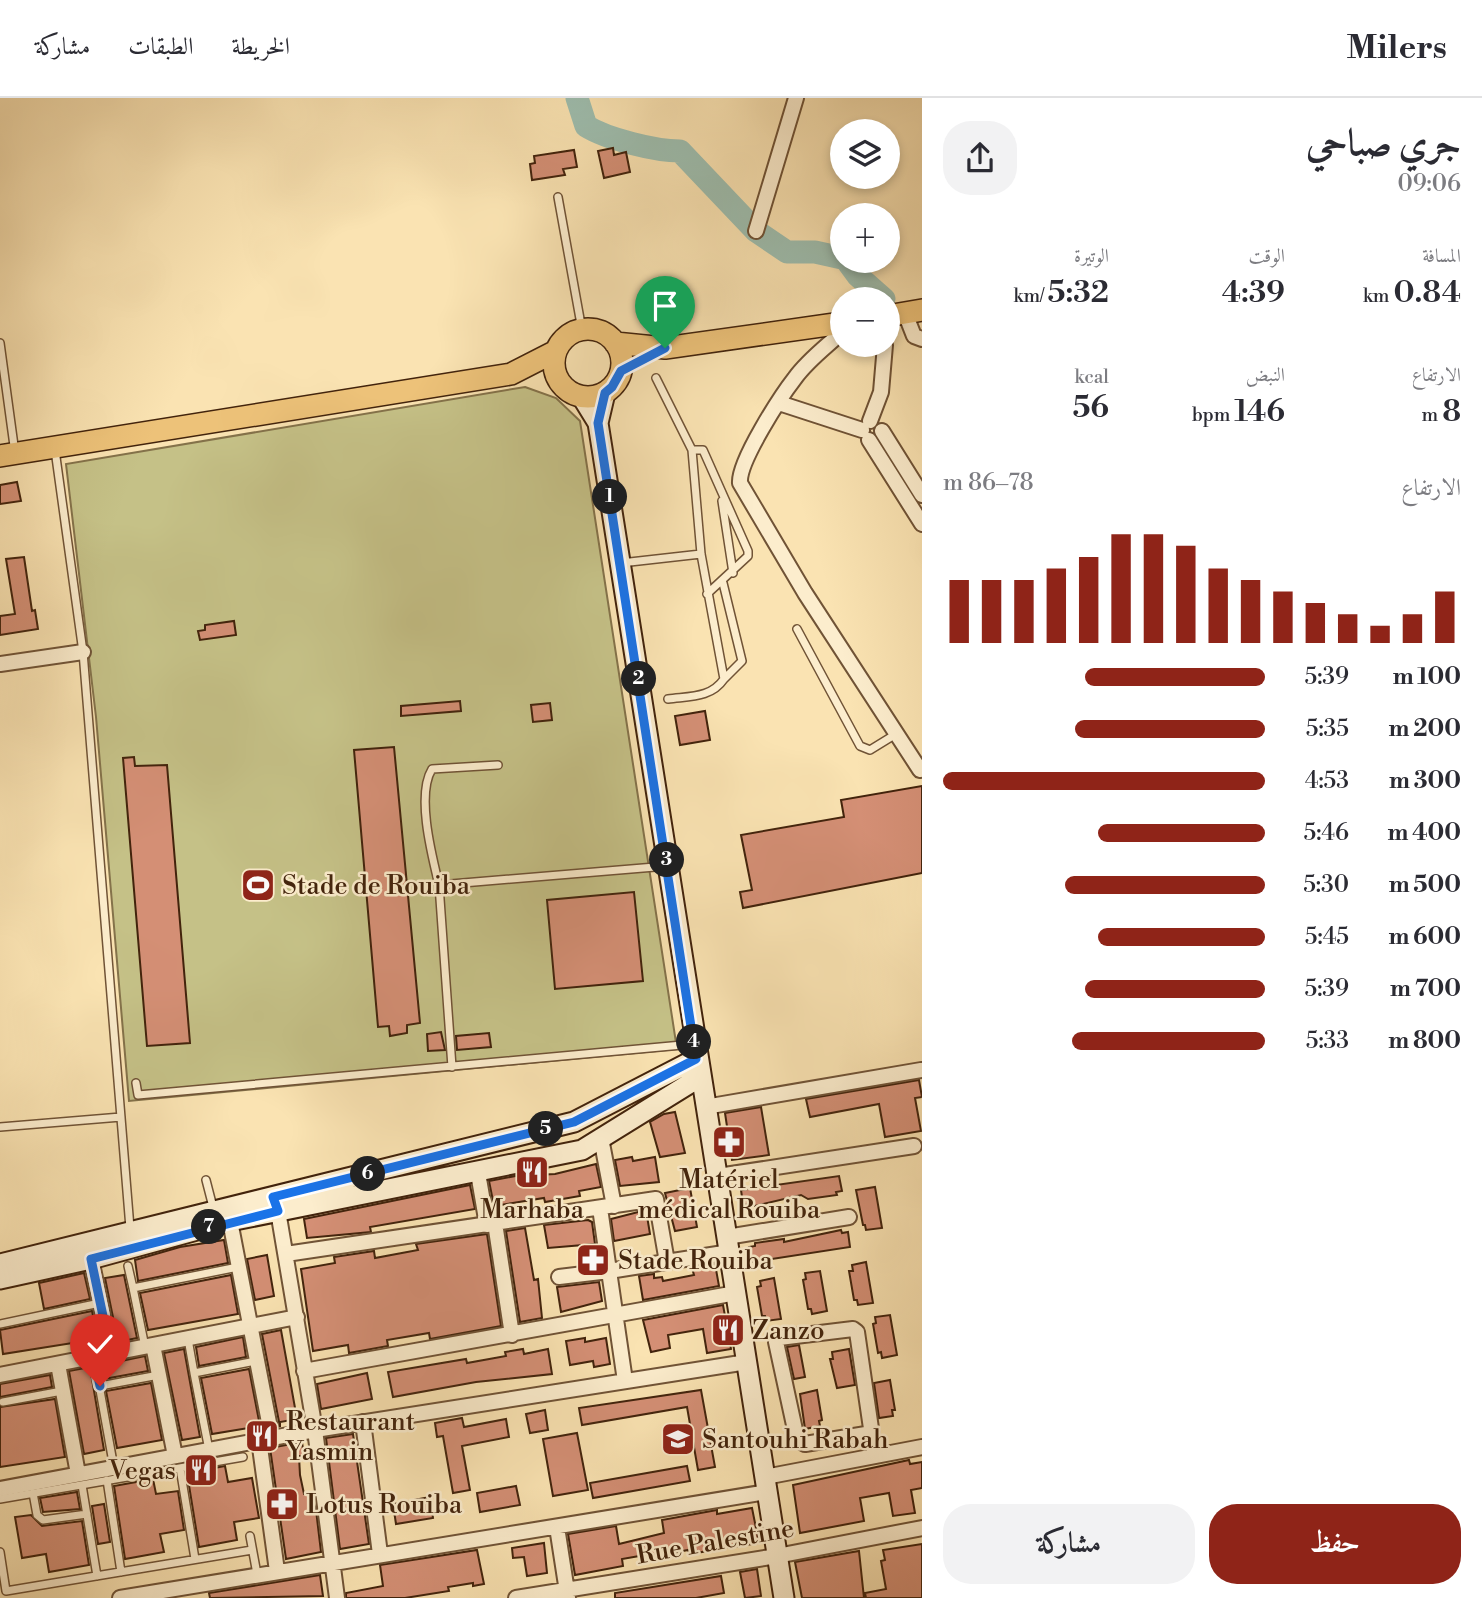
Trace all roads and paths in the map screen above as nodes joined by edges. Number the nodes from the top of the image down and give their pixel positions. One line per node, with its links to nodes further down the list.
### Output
1 (796, 98): 3 (street)
2 (558, 197): 6 (lane)
3 (756, 231)
4 (900, 318): 7 (street)
5 (830, 325): 11 (main road)
6 (582, 330): 10 (main road); 12 (main road)
7 (922, 339)
8 (830, 342): 20 (street)
9 (0, 343): 25 (lane)
10 (615, 343): 11 (main road); 14 (main road)
11 (665, 348): 14 (main road)
12 (556, 351): 15 (main road); 17 (main road)
13 (884, 357): 22 (street)
14 (621, 371): 18 (main road)
15 (511, 374): 17 (main road); 23 (main road)
16 (656, 379): 24 (lane)
17 (561, 384): 19 (main road)
18 (605, 393): 19 (main road); 21 (street)
19 (582, 397): 21 (street)
20 (779, 403): 22 (street); 39 (street)
21 (598, 423): 30 (street)
22 (871, 430): 27 (street); 28 (street)
23 (54, 447): 25 (main road); 35 (lane)
24 (692, 450): 26 (lane); 29 (lane)
25 (7, 455)
26 (720, 489): 31 (lane); 31 (lane)
27 (922, 495)
28 (922, 524)
29 (701, 554): 30 (lane); 33 (lane)
30 (620, 563): 42 (street)
31 (733, 573): 32 (lane)
32 (723, 583): 33 (lane); 37 (lane)
33 (707, 594): 37 (lane)
34 (797, 629): 39 (lane)
35 (83, 652): 36 (street); 49 (lane)
36 (0, 664)
37 (724, 678): 38 (lane)
38 (668, 699)
39 (896, 733): 41 (street)
40 (498, 765): 43 (lane)
41 (921, 769)
42 (668, 866): 43 (lane); 44 (street)
43 (439, 885): 45 (lane)
44 (697, 1060): 45 (lane); 48 (street); 51 (street); 56 (street)
45 (452, 1067): 47 (lane)
46 (921, 1070): 48 (street)
47 (136, 1083)
48 (705, 1107): 54 (street)
49 (121, 1118): 50 (lane); 61 (lane)
50 (0, 1127)
51 (601, 1139): 53 (street); 57 (street)
52 (914, 1146): 54 (street)
53 (478, 1173): 56 (street); 60 (street)
54 (718, 1176): 62 (street)
55 (206, 1180): 58 (lane)
56 (276, 1204): 58 (street); 63 (street)
57 (607, 1207): 60 (street); 65 (street); 69 (street)
58 (222, 1217): 61 (street); 64 (street); 68 (street)
59 (849, 1217): 62 (street)
60 (491, 1224): 63 (street); 79 (street)
61 (130, 1233): 66 (street)
62 (728, 1244): 65 (street); 73 (street)
63 (286, 1254): 75 (street)
64 (91, 1259): 71 (street); 74 (street)
65 (667, 1262): 69 (street)
66 (0, 1264)
67 (128, 1266): 72 (lane)
68 (239, 1267): 72 (lane); 78 (street)
69 (609, 1271): 70 (street); 76 (street)
70 (559, 1277)
71 (0, 1279)
72 (133, 1288): 81 (lane)
73 (736, 1293): 76 (street); 85 (street)
74 (100, 1303): 77 (lane); 82 (street)
75 (297, 1317): 78 (street); 87 (street)
76 (615, 1317): 79 (street); 91 (street)
77 (0, 1324)
78 (250, 1324): 80 (street); 84 (street)
79 (512, 1335): 87 (street)
80 (188, 1338): 81 (street); 88 (lane)
81 (149, 1346): 82 (street); 90 (street)
82 (111, 1354): 83 (street)
83 (94, 1357): 86 (street); 92 (lane)
84 (256, 1361): 88 (lane); 98 (street)
85 (747, 1362): 91 (street); 106 (street)
86 (58, 1364): 89 (street); 93 (street)
87 (304, 1371): 96 (street)
88 (194, 1373): 100 (lane)
89 (0, 1375)
90 (159, 1375): 92 (lane); 103 (street)
91 (625, 1381): 95 (street)
92 (100, 1386): 104 (lane)
93 (63, 1391): 94 (lane); 105 (street)
94 (3, 1402)
95 (363, 1422): 96 (street); 116 (street)
96 (314, 1430): 98 (street); 119 (street)
97 (872, 1433): 97 (street); 101 (street)
98 (265, 1439): 100 (street); 120 (street)
99 (922, 1447): 101 (street)
100 (209, 1450): 103 (street)
101 (875, 1456): 106 (street)
102 (243, 1457): 103 (lane)
103 (178, 1462): 104 (street); 118 (lane)
104 (111, 1474): 105 (street); 121 (lane)
105 (80, 1480): 107 (street); 108 (lane); 110 (lane)
106 (766, 1484): 111 (street); 117 (street)
107 (0, 1489)
108 (33, 1493): 109 (lane); 110 (lane)
109 (0, 1499)
110 (87, 1514): 123 (lane)
111 (557, 1527): 116 (street); 124 (street)
112 (922, 1528): 117 (street, Rue Palestine)
113 (250, 1536): 114 (lane)
114 (252, 1550): 118 (lane); 122 (lane)
115 (0, 1552): 123 (lane)
116 (380, 1554): 119 (street)
117 (777, 1556): 124 (street, Rue Palestine); 128 (street)
118 (195, 1559): 121 (lane)
119 (332, 1563): 120 (street); 126 (street)
120 (277, 1571): 122 (street)
121 (121, 1572): 123 (lane)
122 (257, 1574): 125 (street)
123 (97, 1576)
124 (568, 1594): 127 (street, Rue Palestine)
125 (120, 1598)
126 (337, 1598)
127 (516, 1598)
128 (784, 1598)

